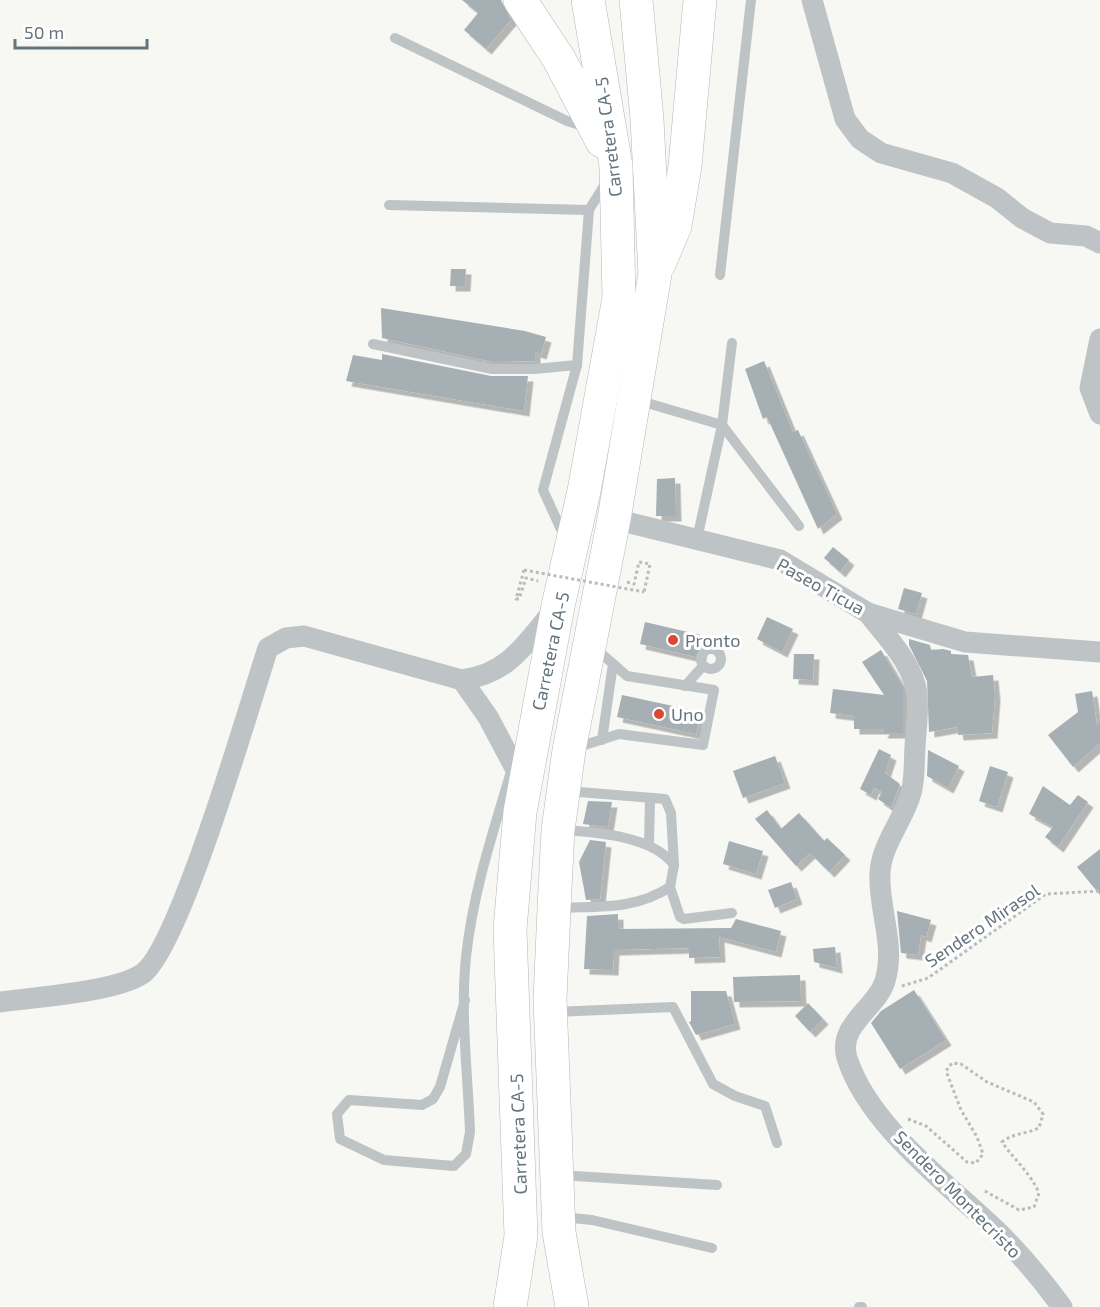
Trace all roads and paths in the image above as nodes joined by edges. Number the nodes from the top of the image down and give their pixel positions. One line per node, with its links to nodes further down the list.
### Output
1 (520, 0): 8 (highway)
2 (588, 0): 9 (highway, Carretera CA-5)
3 (636, 0): 13 (highway, Carretera CA-5)
4 (700, 0): 13 (highway)
5 (751, 0): 14 (lane)
6 (812, 0): 12 (street)
7 (395, 38): 8 (lane)
8 (597, 131): 9 (highway)
9 (616, 166): 11 (lane); 25 (highway, Carretera CA-5)
10 (389, 205): 11 (lane)
11 (589, 210): 18 (lane)
12 (1100, 243)
13 (655, 274): 19 (highway, Carretera CA-5)
14 (720, 275)
15 (1100, 339): 20 (street)
16 (732, 343): 21 (lane)
17 (373, 344): 18 (lane)
18 (577, 365): 25 (lane)
19 (634, 399): 21 (lane); 22 (highway, Carretera CA-5)
20 (1100, 414)
21 (722, 425): 23 (lane); 24 (lane)
22 (614, 519): 24 (street, Paseo Ticua); 30 (highway, Carretera CA-5)
23 (799, 526)
24 (696, 539): 29 (street, Paseo Ticua)
25 (571, 551): 28 (highway, Carretera CA-5)
26 (526, 578): 27 (path, bridge)
27 (634, 584)
28 (558, 606): 35 (street); 40 (highway, Carretera CA-5)
29 (868, 613): 31 (street, Paseo Ticua); 50 (street, Sendero Montecristo)
30 (588, 642): 32 (lane); 39 (highway, Carretera CA-5)
31 (1100, 652)
32 (613, 664): 36 (lane); 38 (lane)
33 (703, 666): 34 (lane); 34 (lane); 36 (lane)
34 (718, 668): 37 (lane)
35 (462, 680): 40 (street); 52 (street)
36 (685, 686): 37 (lane)
37 (714, 690): 38 (lane)
38 (602, 740): 39 (lane)
39 (569, 750): 41 (highway, Carretera CA-5)
40 (518, 774): 51 (lane); 61 (highway, Carretera CA-5)
41 (563, 790): 42 (lane); 43 (highway, Carretera CA-5)
42 (650, 798): 44 (lane); 45 (lane)
43 (558, 830): 44 (lane); 48 (highway, Carretera CA-5)
44 (649, 845): 45 (lane)
45 (674, 865): 46 (lane)
46 (670, 887): 48 (lane); 49 (lane)
47 (1100, 891): 50 (path, Sendero Mirasol)
48 (554, 909): 53 (highway, Carretera CA-5)
49 (732, 913)
50 (881, 992): 54 (street, Sendero Montecristo)
51 (465, 1000): 51 (lane)
52 (0, 1002)
53 (550, 1013): 55 (lane); 56 (highway, Carretera CA-5)
54 (884, 1120): 58 (path); 64 (street, Sendero Montecristo)
55 (777, 1143)
56 (559, 1175): 57 (lane); 59 (highway, Carretera CA-5)
57 (717, 1185)
58 (976, 1186)
59 (559, 1224): 60 (lane); 62 (highway); 63 (highway, Carretera CA-5)
60 (712, 1248)
61 (510, 1307)
62 (559, 1307)
63 (572, 1307)
64 (1062, 1307)

